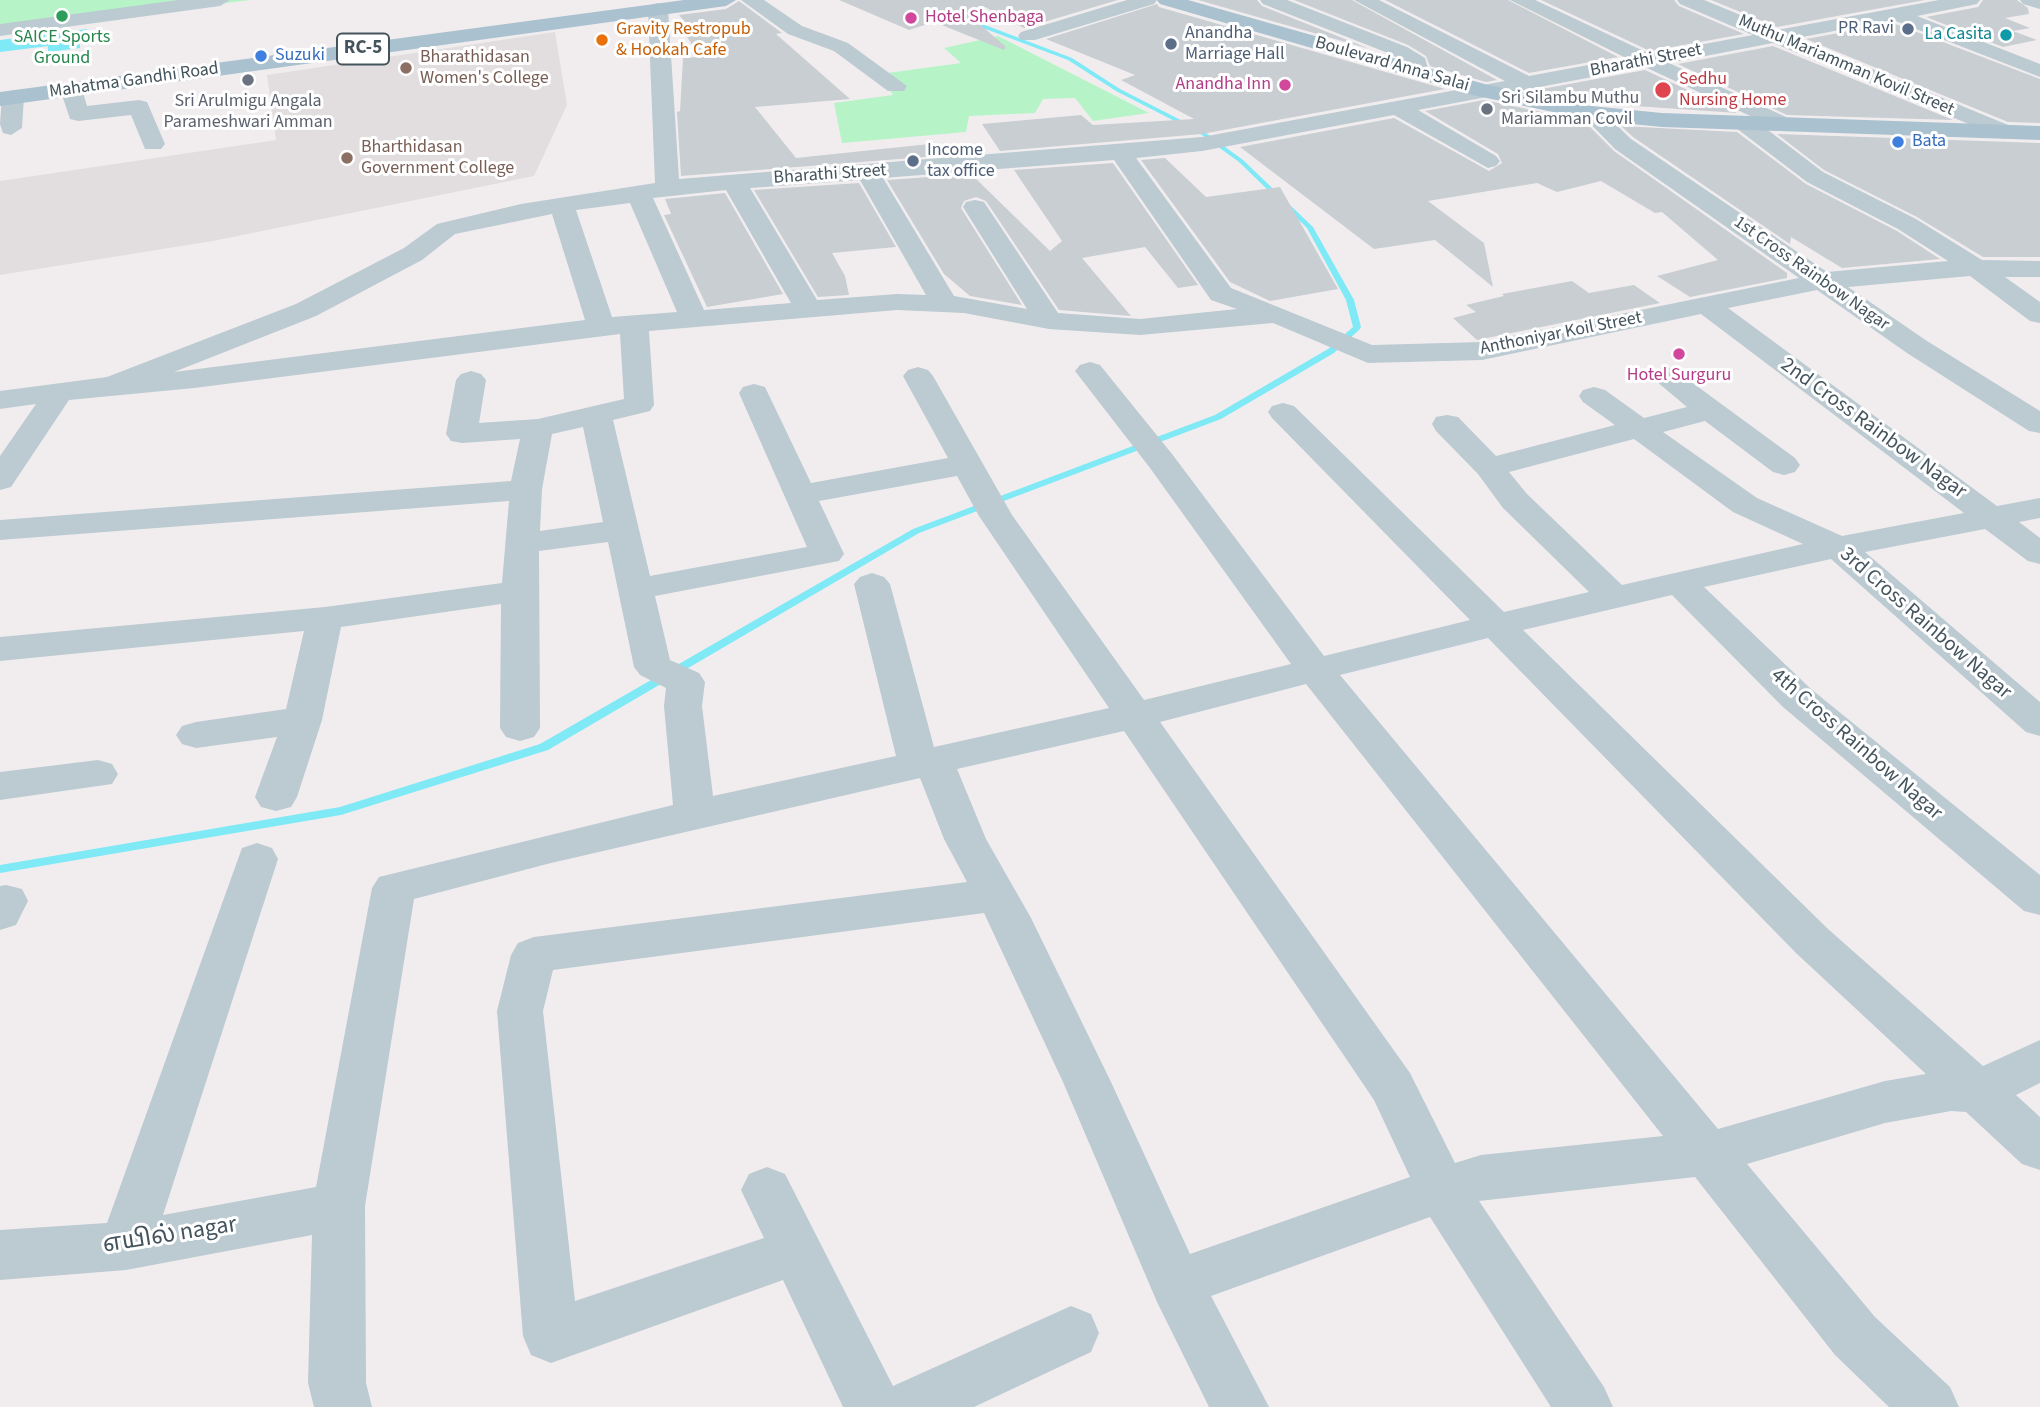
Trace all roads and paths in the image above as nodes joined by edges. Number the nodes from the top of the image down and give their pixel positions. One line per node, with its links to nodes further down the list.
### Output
1 (219, 0): 16 (street)
2 (726, 0): 14 (main road, Mahatma Gandhi Road / RC-5)
3 (751, 0): 23 (street)
4 (1147, 0): 17 (street)
5 (1167, 0): 21 (main road, Boulevard Anna Salai)
6 (1270, 0): 21 (street)
7 (1364, 0): 22 (street)
8 (1520, 0): 19 (street)
9 (1687, 0): 18 (street, Muthu Mariamman Kovil Street)
10 (1857, 0): 15 (street)
11 (1970, 0): 15 (street, Bharathi Street)
12 (2030, 0): 13 (street)
13 (2040, 4)
14 (666, 5): 24 (main road, Mahatma Gandhi Road / RC-5); 39 (street)
15 (1894, 14): 18 (street, Bharathi Street); 20 (street)
16 (0, 30)
17 (1028, 36)
18 (1774, 37): 19 (street, Bharathi Street); 32 (street, Muthu Mariamman Kovil Street)
19 (1648, 61): 22 (street, Bharathi Street); 30 (street)
20 (2040, 71)
21 (1418, 72): 25 (main road, Boulevard Anna Salai)
22 (1526, 83): 25 (street, Bharathi Street)
23 (896, 86)
24 (71, 89): 26 (main road, Mahatma Gandhi Road / RC-5); 34 (street)
25 (1485, 91): 27 (street, Bharathi Street); 28 (main road, Boulevard Anna Salai)
26 (7, 98): 31 (street)
27 (1398, 108): 35 (street, Bharathi Street); 36 (street)
28 (1591, 113): 29 (main road, Boulevard Anna Salai); 45 (street, 1st Cross Rainbow Nagar)
29 (1744, 123): 30 (main road, Boulevard Anna Salai); 43 (street)
30 (1783, 124): 32 (main road, Boulevard Anna Salai)
31 (11, 128)
32 (2005, 132): 33 (main road, Boulevard Anna Salai)
33 (2040, 133)
34 (153, 144)
35 (1120, 153): 37 (street, Bharathi Street); 49 (street, Anthoniyar Koil Street)
36 (1488, 161)
37 (867, 172): 38 (street, Bharathi Street); 46 (street)
38 (734, 182): 39 (street, Bharathi Street); 48 (street)
39 (667, 187): 40 (street, Bharathi Street)
40 (639, 194): 41 (street, Bharathi Street); 51 (street)
41 (562, 205): 54 (street); 59 (street, Bharathi Street)
42 (975, 207): 52 (street)
43 (1976, 268): 44 (street, Anthoniyar Koil Street); 45 (street, Anthoniyar Koil Street); 50 (street)
44 (2040, 269)
45 (1822, 281): 47 (street, Anthoniyar Koil Street); 68 (street, 1st Cross Rainbow Nagar)
46 (946, 305): 48 (street); 52 (street)
47 (1706, 305): 49 (street, Anthoniyar Koil Street); 78 (street, 2nd Cross Rainbow Nagar)
48 (808, 309): 51 (street)
49 (1276, 314): 52 (street)
50 (2040, 315)
51 (694, 318): 53 (street)
52 (1049, 321)
53 (634, 323): 54 (street); 66 (street)
54 (601, 326): 59 (street)
55 (1090, 371): 92 (street)
56 (918, 376): 71 (street)
57 (1665, 376): 64 (street)
58 (471, 380): 69 (street)
59 (113, 385): 61 (street)
60 (754, 393): 76 (street)
61 (58, 394): 63 (street); 74 (street)
62 (1594, 396): 70 (street, 3rd Cross Rainbow Nagar)
63 (0, 400)
64 (1711, 410): 70 (street); 72 (street)
65 (1283, 411): 90 (street)
66 (596, 415): 69 (street); 80 (street)
67 (1447, 424): 73 (street)
68 (2040, 424)
69 (538, 428): 75 (street)
70 (1641, 430): 73 (street); 82 (street, 3rd Cross Rainbow Nagar)
71 (969, 464): 76 (street); 93 (street)
72 (1784, 465)
73 (1489, 467): 88 (street)
74 (0, 480)
75 (526, 489): 79 (street); 81 (street)
76 (802, 494): 86 (street)
77 (2040, 508): 78 (street)
78 (1993, 517): 82 (street); 83 (street, 2nd Cross Rainbow Nagar)
79 (0, 530)
80 (620, 530): 81 (street); 86 (street)
81 (523, 542): 87 (street)
82 (1838, 547): 84 (street); 95 (street, 3rd Cross Rainbow Nagar)
83 (2040, 554)
84 (1679, 582): 88 (street); 105 (street, 4th Cross Rainbow Nagar)
85 (872, 584): 98 (street)
86 (635, 589): 102 (street)
87 (519, 591): 89 (street); 96 (street)
88 (1614, 597): 90 (street)
89 (325, 618): 91 (street); 94 (street)
90 (1499, 624): 92 (street); 107 (street)
91 (0, 649)
92 (1315, 670): 93 (street); 109 (street)
93 (1132, 716): 98 (street); 111 (street)
94 (303, 720): 97 (street); 101 (street)
95 (2040, 723)
96 (520, 728)
97 (196, 735)
98 (925, 762): 102 (street); 104 (street)
99 (98, 774): 100 (street)
100 (0, 786)
101 (276, 797)
102 (695, 815): 112 (street)
103 (257, 859): 113 (street)
104 (996, 895): 114 (street); 116 (street)
105 (2040, 899)
106 (2040, 1060): 107 (street)
107 (1977, 1092): 108 (street); 109 (street)
108 (2040, 1148)
109 (1709, 1153): 111 (street); 123 (street)
110 (767, 1190): 114 (street)
111 (1442, 1191): 116 (street); 122 (street)
112 (339, 1206): 113 (street, எயில் nagar); 118 (street)
113 (126, 1247): 115 (street, எயில் nagar)
114 (797, 1251): 119 (street)
115 (0, 1255)
116 (1175, 1284): 121 (street)
117 (1071, 1333): 120 (street)
118 (343, 1407)
119 (873, 1407)
120 (911, 1407)
121 (1240, 1407)
122 (1584, 1407)
123 (1930, 1407)

